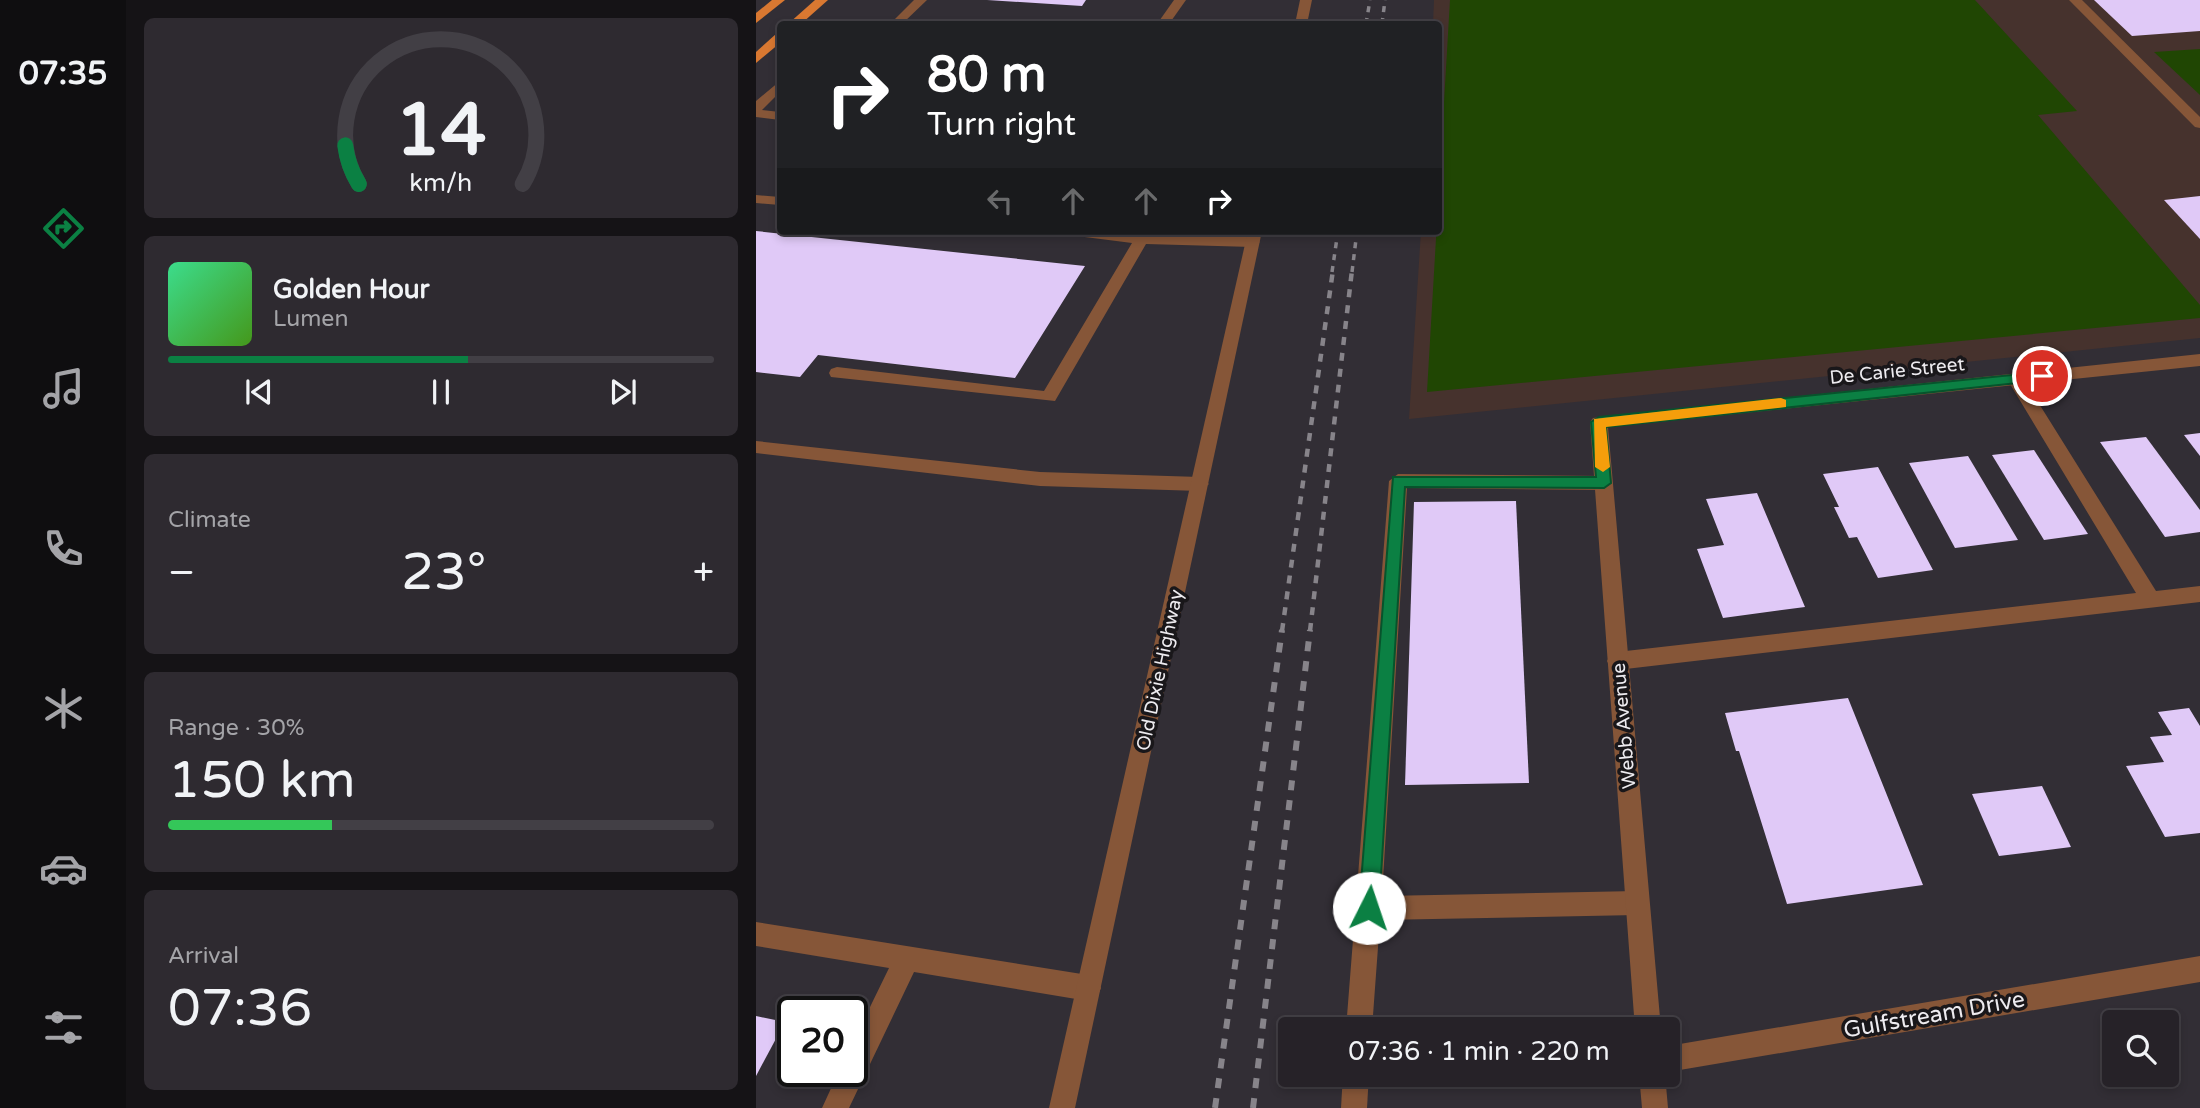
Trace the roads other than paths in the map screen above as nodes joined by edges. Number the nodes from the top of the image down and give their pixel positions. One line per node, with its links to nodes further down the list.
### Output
1 (779, 0): 7 (main road)
2 (822, 0): 8 (main road)
3 (921, 0): 9 (street)
4 (1180, 0): 10 (street)
5 (1306, 0): 11 (street)
6 (2075, 0): 17 (street)
7 (756, 19)
8 (802, 21)
9 (899, 21)
10 (1165, 21)
11 (1302, 21)
12 (777, 40): 13 (main road)
13 (756, 59)
14 (777, 88): 15 (street)
15 (756, 111): 16 (street)
16 (777, 115)
17 (2200, 124)
18 (756, 199): 19 (street)
19 (777, 201)
20 (1106, 235): 22 (street)
21 (1254, 236): 22 (street); 29 (street, Old Dixie Highway)
22 (1142, 239): 24 (lane)
23 (2200, 360): 25 (street, De Carie Street)
24 (837, 373)
25 (2015, 379): 26 (street, De Carie Street); 31 (street)
26 (1599, 422): 28 (street, Webb Avenue)
27 (756, 447): 29 (street)
28 (1604, 483): 32 (street, Webb Avenue); 34 (street)
29 (1200, 484): 38 (street, Old Dixie Highway)
30 (2200, 594): 31 (street)
31 (2151, 600): 32 (street)
32 (1618, 661): 33 (street, Webb Avenue)
33 (1637, 903): 34 (street); 40 (street, Webb Avenue)
34 (1369, 908): 39 (street)
35 (756, 934): 36 (street)
36 (907, 958): 38 (street); 44 (street)
37 (2200, 969): 41 (street, Gulfstream Drive)
38 (1088, 988): 45 (street, Old Dixie Highway)
39 (1360, 1017)
40 (1647, 1017)
41 (1680, 1057)
42 (1355, 1087): 46 (street)
43 (1653, 1087): 47 (street)
44 (835, 1108)
45 (1062, 1108)
46 (1354, 1108)
47 (1655, 1108)

